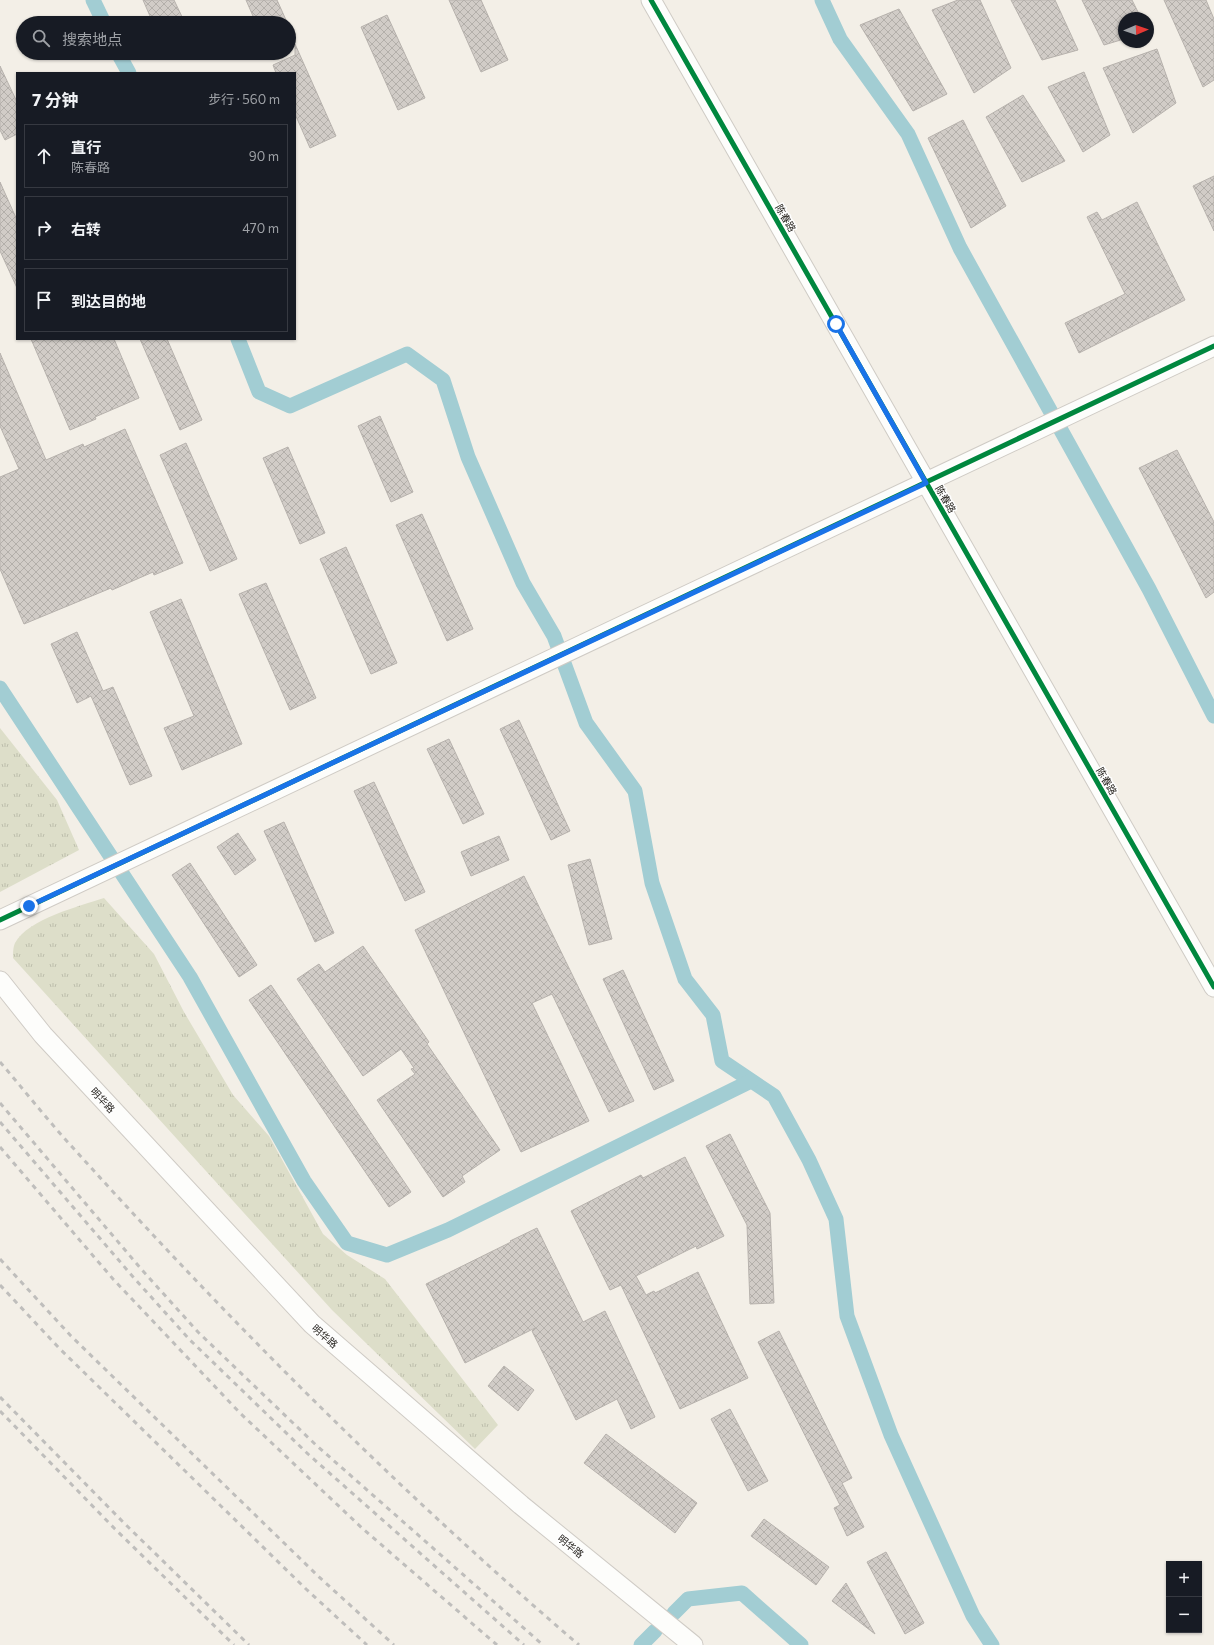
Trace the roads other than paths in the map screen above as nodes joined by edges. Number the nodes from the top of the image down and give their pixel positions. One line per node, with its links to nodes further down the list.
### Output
1 (651, 0): 3 (street, 陈春路)
2 (1214, 346): 3 (street)
3 (926, 483): 4 (street); 6 (street, 陈春路)
4 (0, 920)
5 (0, 981): 7 (street, 明华路)
6 (1214, 987)
7 (693, 1645)

